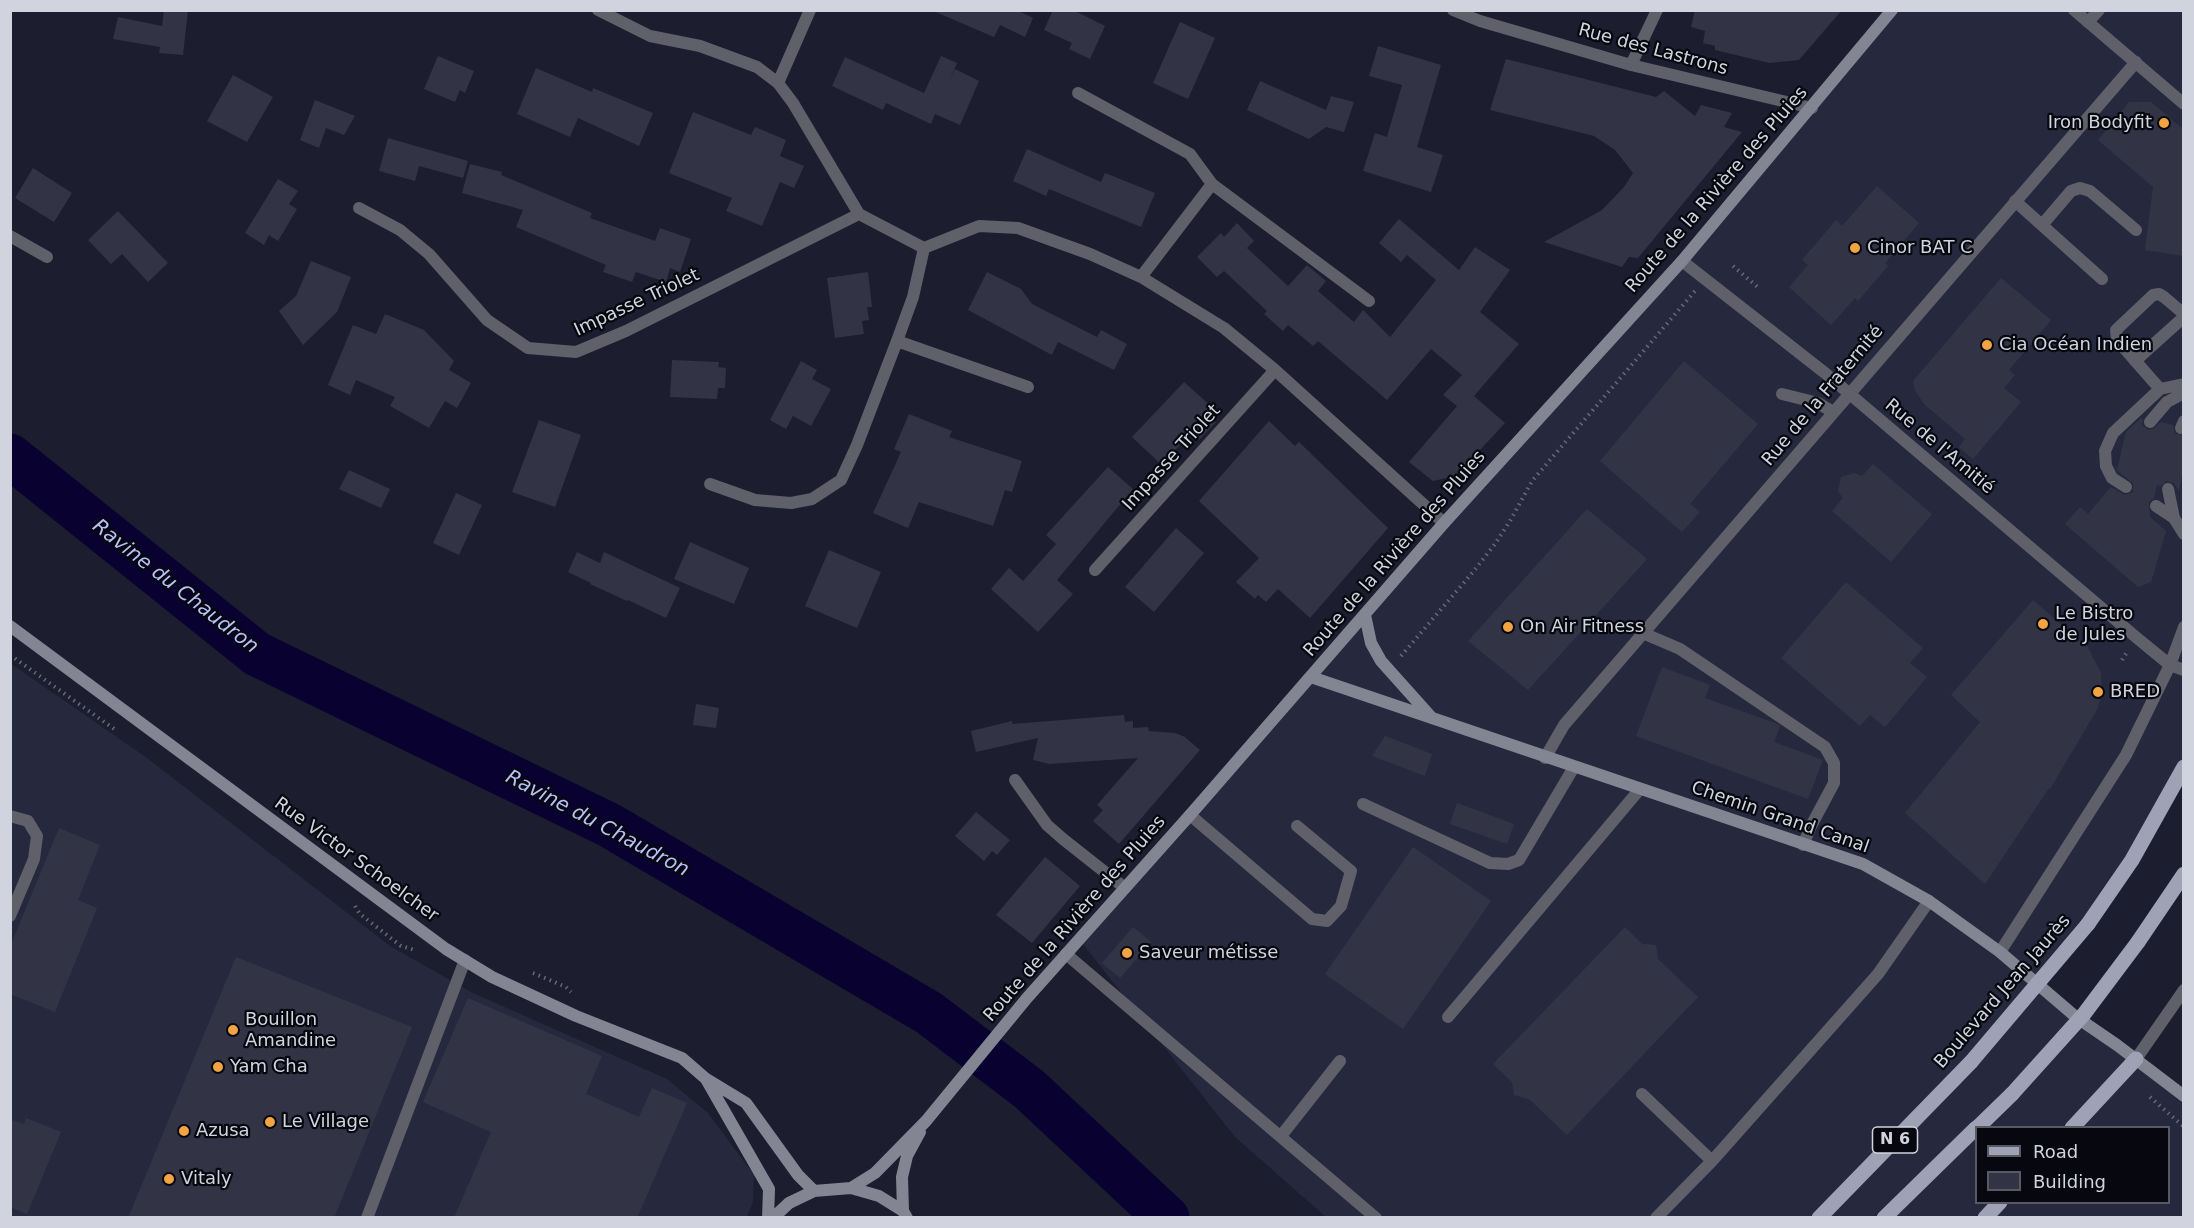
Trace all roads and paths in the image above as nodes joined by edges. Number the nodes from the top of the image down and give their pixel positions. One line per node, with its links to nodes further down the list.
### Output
1 (598, 10): 11 (street)
2 (810, 10): 11 (street)
3 (1453, 10): 10 (street, Rue des Lastrons)
4 (1657, 10): 10 (street)
5 (1892, 10): 14 (main road, Route de la Rivière des Pluies)
6 (2074, 10): 8 (street)
7 (2099, 10): 8 (street)
8 (2088, 22): 9 (street)
9 (2136, 62): 13 (street); 16 (street, Rue de la Fraternité)
10 (1630, 65): 14 (street, Rue des Lastrons)
11 (778, 83): 18 (street)
12 (1078, 93): 15 (street)
13 (2184, 104)
14 (1812, 108): 24 (main road, Route de la Rivière des Pluies)
15 (1212, 184): 26 (street); 30 (street)
16 (2015, 201): 19 (street); 40 (street, Rue de la Fraternité)
17 (358, 208): 18 (street, Impasse Triolet)
18 (859, 214): 22 (street)
19 (2042, 225): 20 (street); 27 (street)
20 (2136, 230)
21 (10, 236): 23 (street)
22 (924, 248): 26 (street); 32 (street)
23 (47, 257)
24 (1682, 261): 40 (street, Rue de l'Amitié); 48 (main road, Route de la Rivière des Pluies)
25 (1733, 266): 29 (path)
26 (1141, 277): 34 (street)
27 (2102, 279)
28 (1701, 284): 56 (path)
29 (1760, 289)
30 (1370, 301)
31 (2184, 316): 33 (street); 33 (street)
32 (897, 341): 36 (street); 43 (street)
33 (2136, 361): 37 (street)
34 (1275, 370): 48 (street); 50 (street, Impasse Triolet)
35 (2184, 384): 37 (street)
36 (1028, 387)
37 (2160, 389): 44 (street)
38 (2184, 393): 42 (street)
39 (1782, 394): 41 (street)
40 (1848, 394): 41 (street, Rue de la Fraternité); 55 (street, Rue de l'Amitié)
41 (1833, 412): 54 (street, Rue de la Fraternité)
42 (2150, 422)
43 (710, 483)
44 (2126, 487)
45 (2168, 489): 47 (street)
46 (2156, 506): 47 (street)
47 (2174, 518): 49 (street)
48 (1444, 523): 51 (main road, Route de la Rivière des Pluies)
49 (2184, 534)
50 (1095, 570)
51 (1365, 615): 56 (main road); 58 (main road, Route de la Rivière des Pluies)
52 (10, 626): 76 (main road, Rue Victor Schoelcher)
53 (2184, 627): 55 (street)
54 (1645, 634): 60 (street, Rue de la Fraternité); 69 (street)
55 (2170, 665): 57 (street, Rue de l'Amitié); 74 (street)
56 (1389, 670): 59 (main road)
57 (2184, 670)
58 (1311, 677): 59 (main road, Chemin Grand Canal); 66 (main road, Route de la Rivière des Pluies)
59 (1433, 719): 60 (main road, Chemin Grand Canal)
60 (1545, 758): 62 (main road, Chemin Grand Canal)
61 (2184, 766): 102 (main road, Boulevard Jean Jaurès / N 6, bridge)
62 (1574, 767): 64 (main road, Chemin Grand Canal); 65 (street)
63 (1015, 780): 71 (street)
64 (1640, 789): 69 (main road, Chemin Grand Canal); 80 (street)
65 (1363, 804)
66 (1190, 815): 68 (street); 71 (main road, Route de la Rivière des Pluies)
67 (10, 816): 73 (street)
68 (1298, 826)
69 (1803, 844): 72 (main road, Chemin Grand Canal)
70 (2184, 874): 88 (main road, N 6, bridge)
71 (1125, 888): 75 (main road, Route de la Rivière des Pluies)
72 (1929, 901): 74 (main road, Chemin Grand Canal); 93 (street)
73 (10, 916)
74 (2000, 952): 81 (main road, Chemin Grand Canal)
75 (1066, 954): 87 (main road, Route de la Rivière des Pluies); 92 (street)
76 (465, 960): 83 (main road, Rue Victor Schoelcher); 98 (street)
77 (530, 972): 79 (path)
78 (2184, 990): 81 (street)
79 (574, 996)
80 (1448, 1017)
81 (2136, 1059): 85 (main road, Chemin Grand Canal); 89 (main road)
82 (1340, 1061): 92 (street)
83 (705, 1078): 95 (main road, Rue Victor Schoelcher); 99 (main road, Rue Victor Schoelcher)
84 (1642, 1094): 93 (street)
85 (2184, 1096)
86 (2150, 1097): 90 (path)
87 (926, 1120): 94 (main road, Route de la Rivière des Pluies); 97 (main road, Route de la Rivière des Pluies)
88 (1979, 1126)
89 (2074, 1126)
90 (2184, 1127)
91 (1975, 1130): 103 (main road, N 6)
92 (1281, 1136): 100 (street)
93 (1712, 1161): 101 (street)
94 (851, 1188): 95 (main road); 97 (main road)
95 (814, 1191): 99 (main road)
96 (1999, 1204): 104 (main road)
97 (905, 1214)
98 (368, 1218)
99 (770, 1218)
100 (1376, 1218)
101 (1656, 1218)
102 (1819, 1218)
103 (1884, 1218)
104 (1984, 1218)

